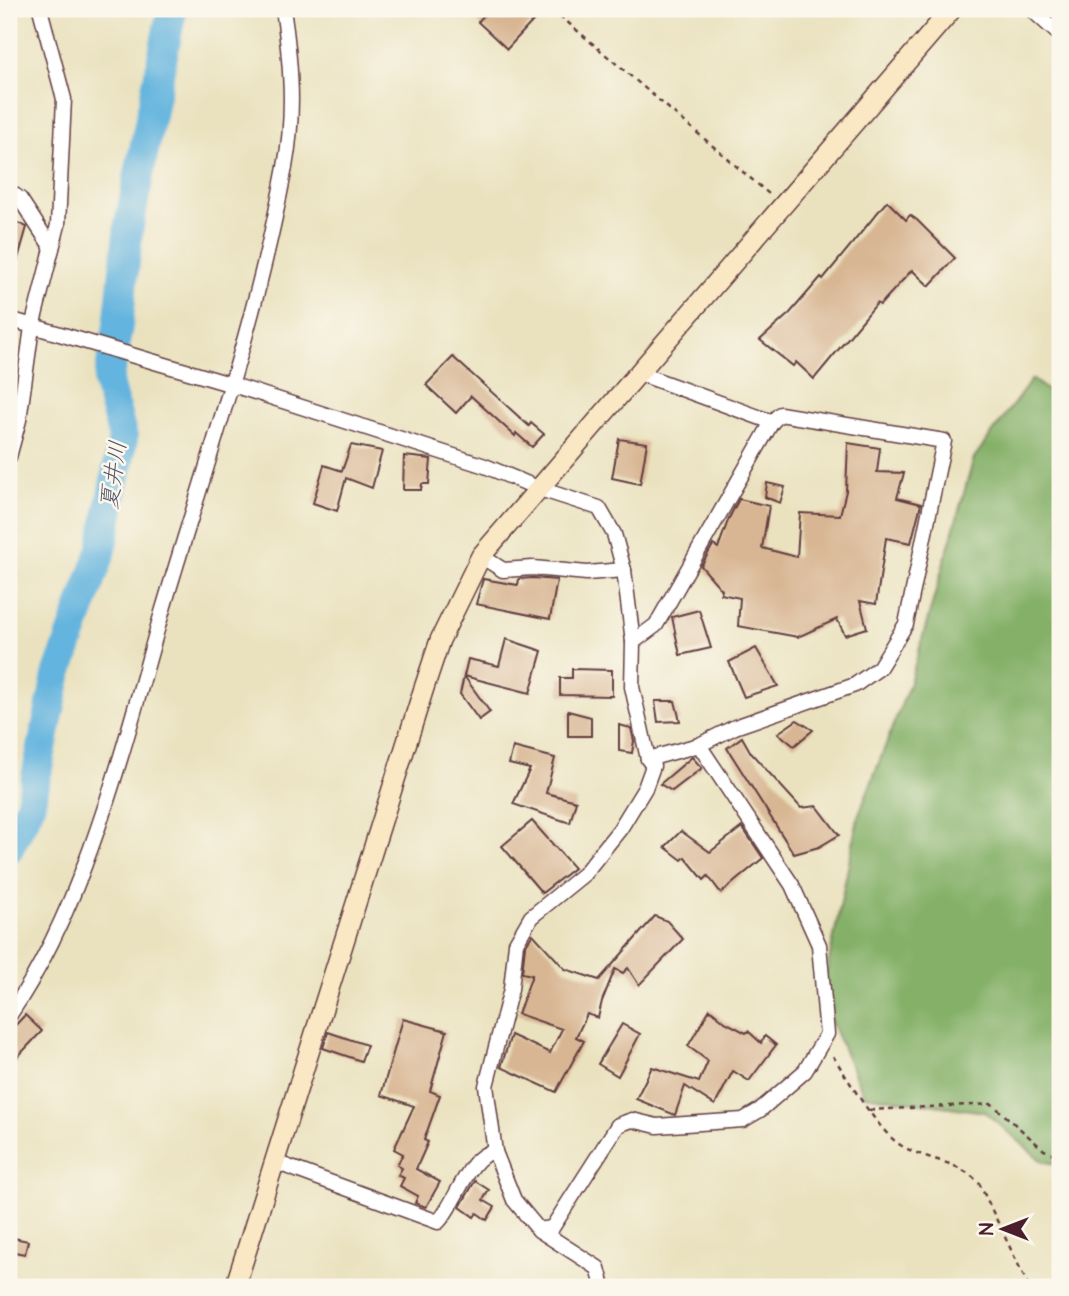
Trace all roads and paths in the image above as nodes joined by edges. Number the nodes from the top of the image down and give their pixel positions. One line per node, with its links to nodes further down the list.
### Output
1 (40, 9): 9 (street)
2 (283, 9): 13 (street)
3 (552, 9): 8 (path)
4 (952, 9): 8 (street)
5 (1031, 9): 6 (street)
6 (1060, 35)
7 (9, 191): 9 (street)
8 (782, 206): 12 (street)
9 (52, 248): 11 (street)
10 (9, 319): 11 (street)
11 (32, 327): 13 (street); 15 (street)
12 (638, 373): 14 (street); 16 (street)
13 (225, 384): 16 (street); 22 (street)
14 (772, 422): 19 (street); 20 (street)
15 (9, 457)
16 (540, 489): 17 (street); 18 (street)
17 (481, 556): 18 (street); 27 (street)
18 (624, 570): 19 (street)
19 (633, 642): 21 (street)
20 (699, 745): 21 (street); 23 (street)
21 (648, 759): 25 (street)
22 (9, 1016)
23 (823, 1041): 24 (path); 28 (street)
24 (869, 1110): 26 (path); 31 (path)
25 (495, 1152): 27 (street); 28 (street)
26 (1060, 1157)
27 (275, 1163): 29 (street)
28 (539, 1230): 30 (street)
29 (235, 1287)
30 (603, 1287)
31 (1029, 1287)

